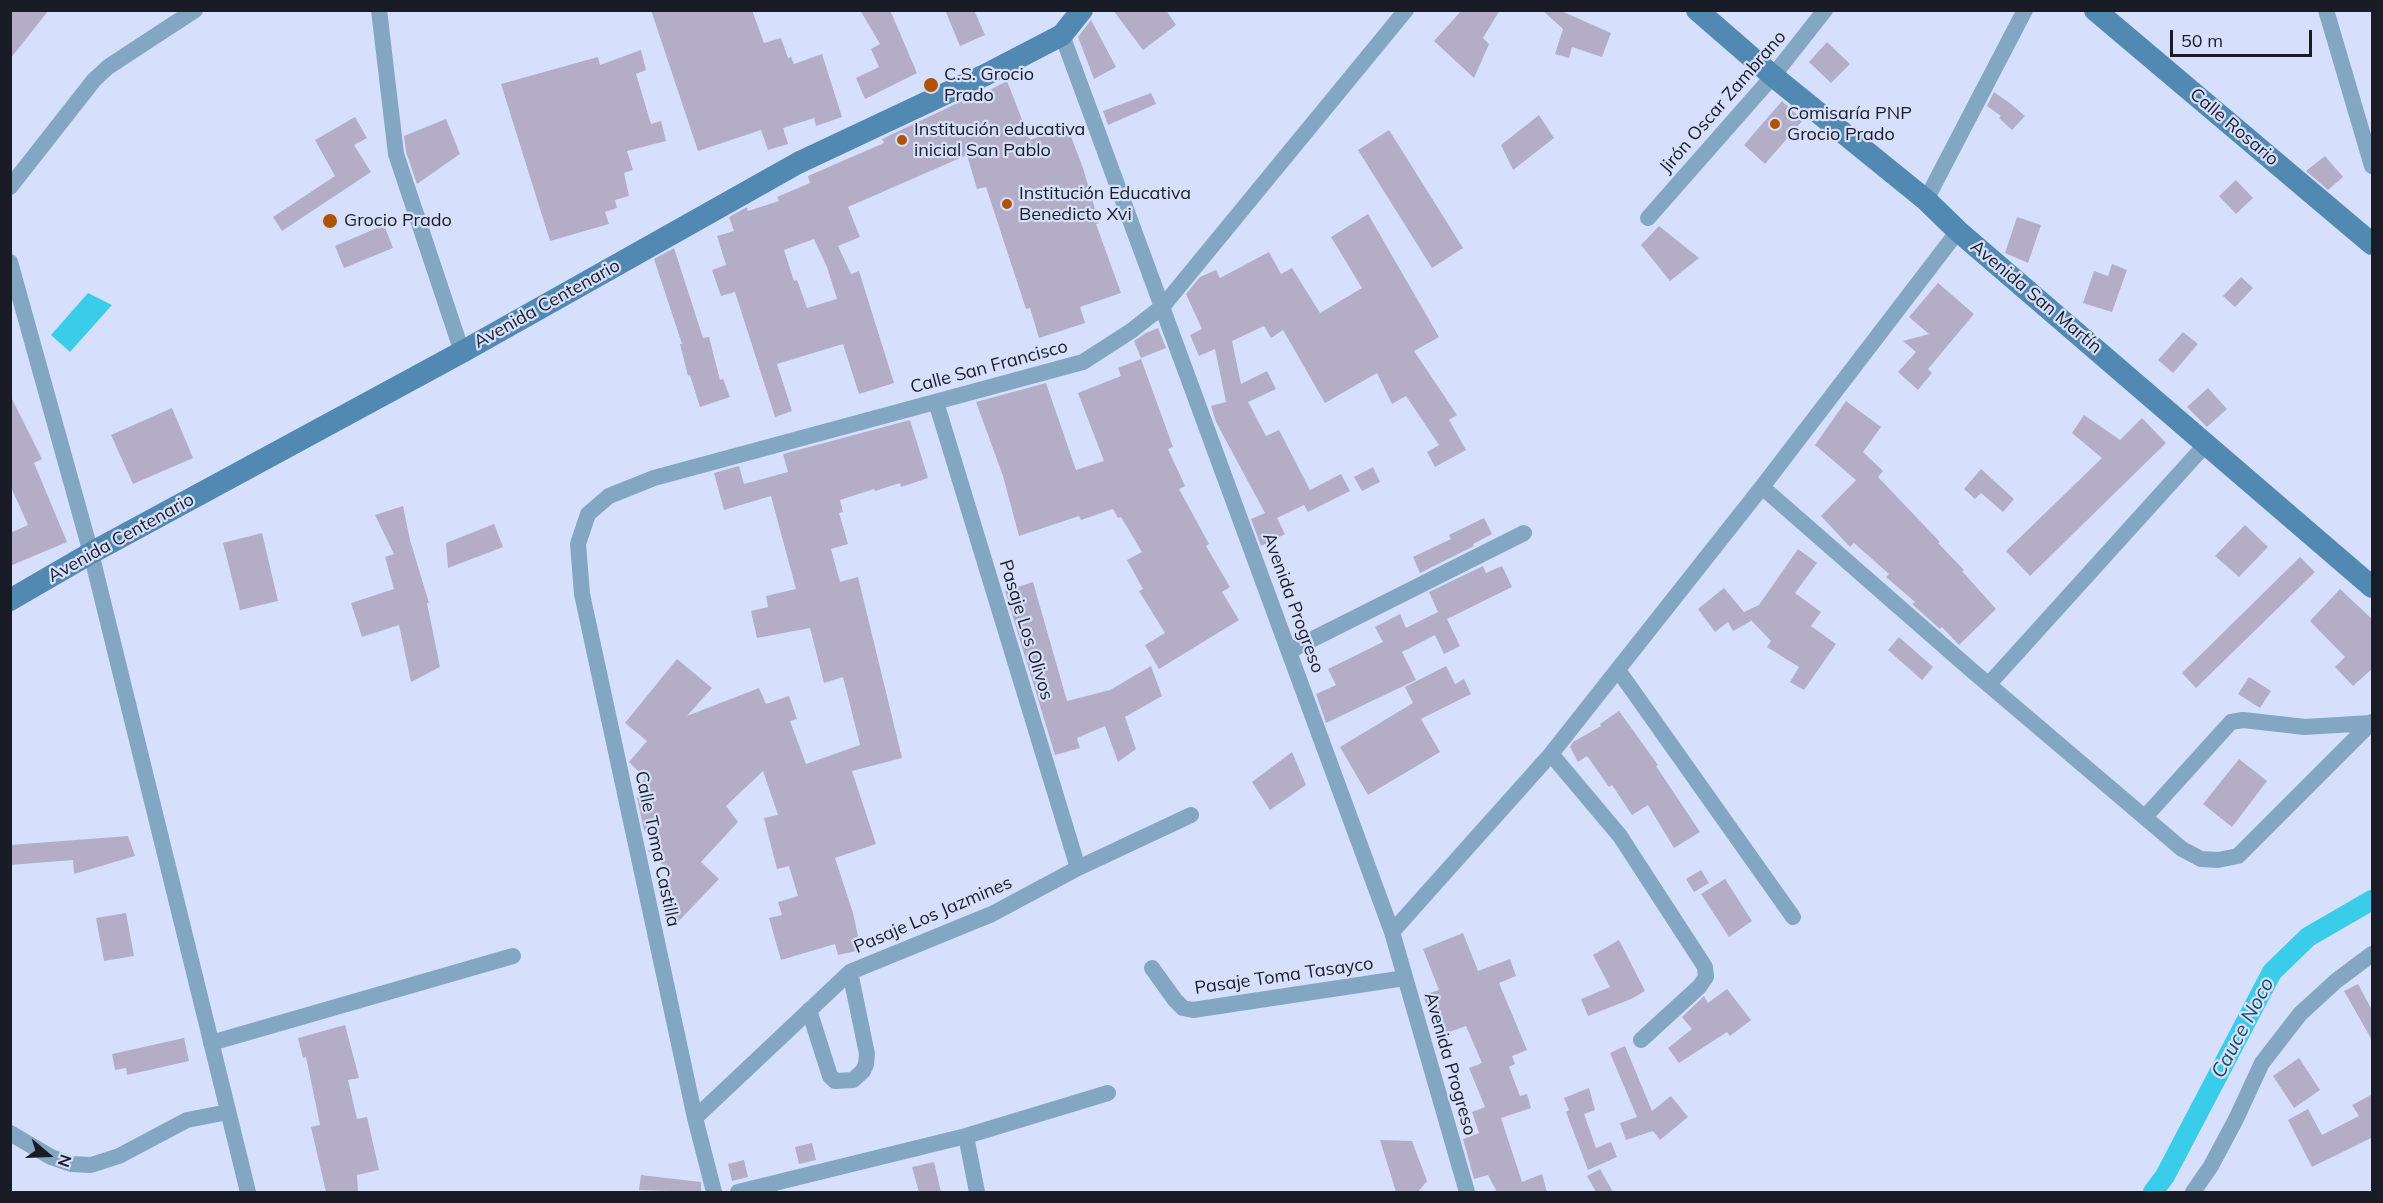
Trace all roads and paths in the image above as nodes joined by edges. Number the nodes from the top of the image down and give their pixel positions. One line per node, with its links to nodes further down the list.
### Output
1 (195, 10): 13 (street)
2 (379, 10): 20 (street)
3 (1082, 10): 10 (main road, Avenida Centenario)
4 (1406, 10): 19 (street, Calle San Francisco)
5 (1697, 10): 11 (main road, Avenida San Martín)
6 (1825, 10): 11 (street, Jirón Oscar Zambrano)
7 (2025, 10): 14 (street)
8 (2095, 10): 17 (main road, Calle Rosario)
9 (2326, 10): 12 (street)
10 (1062, 35): 19 (street, Avenida Progreso); 20 (main road, Avenida Centenario)
11 (1773, 76): 14 (main road, Avenida San Martín); 15 (street, Jirón Oscar Zambrano)
12 (2373, 166)
13 (10, 187)
14 (1926, 200): 16 (main road, Avenida San Martín)
15 (1648, 218)
16 (1958, 231): 22 (main road, Avenida San Martín); 23 (street)
17 (2373, 243)
18 (10, 262): 26 (street)
19 (1163, 306): 21 (street, Calle San Francisco); 29 (street, Avenida Progreso)
20 (462, 352): 26 (main road, Avenida Centenario)
21 (936, 402): 24 (street, Calle San Francisco); 36 (street, Pasaje Los Olivos)
22 (2207, 442): 27 (main road, Avenida San Martín); 31 (street)
23 (1762, 487): 30 (street); 31 (street)
24 (588, 514): 49 (street, Calle Toma Castilla)
25 (1524, 533): 29 (street)
26 (90, 553): 28 (main road, Avenida Centenario); 46 (street)
27 (2373, 587)
28 (10, 600)
29 (1289, 651): 38 (street, Avenida Progreso)
30 (1618, 670): 33 (street); 37 (street)
31 (1989, 684): 35 (street)
32 (2372, 723): 35 (street); 35 (street)
33 (1551, 754): 38 (street); 45 (street)
34 (1191, 815): 36 (street, Pasaje Los Jazmines)
35 (2145, 817)
36 (1078, 868): 42 (street, Pasaje Los Jazmines)
37 (1793, 917)
38 (1392, 932): 43 (street, Avenida Progreso)
39 (2373, 954): 57 (street)
40 (513, 956): 46 (street)
41 (1152, 968): 43 (street, Pasaje Toma Tasayco)
42 (850, 972): 44 (street, Pasaje Los Jazmines); 44 (street)
43 (1405, 978): 56 (street, Avenida Progreso)
44 (809, 1010): 49 (street, Pasaje Los Jazmines)
45 (1641, 1040)
46 (211, 1043): 48 (street)
47 (1108, 1094): 51 (street)
48 (228, 1112): 50 (street); 52 (street)
49 (695, 1118): 53 (street, Calle Toma Castilla)
50 (10, 1133)
51 (966, 1136): 54 (street); 55 (street)
52 (248, 1192)
53 (714, 1192)
54 (738, 1192)
55 (977, 1192)
56 (1467, 1192)
57 (2193, 1192)

